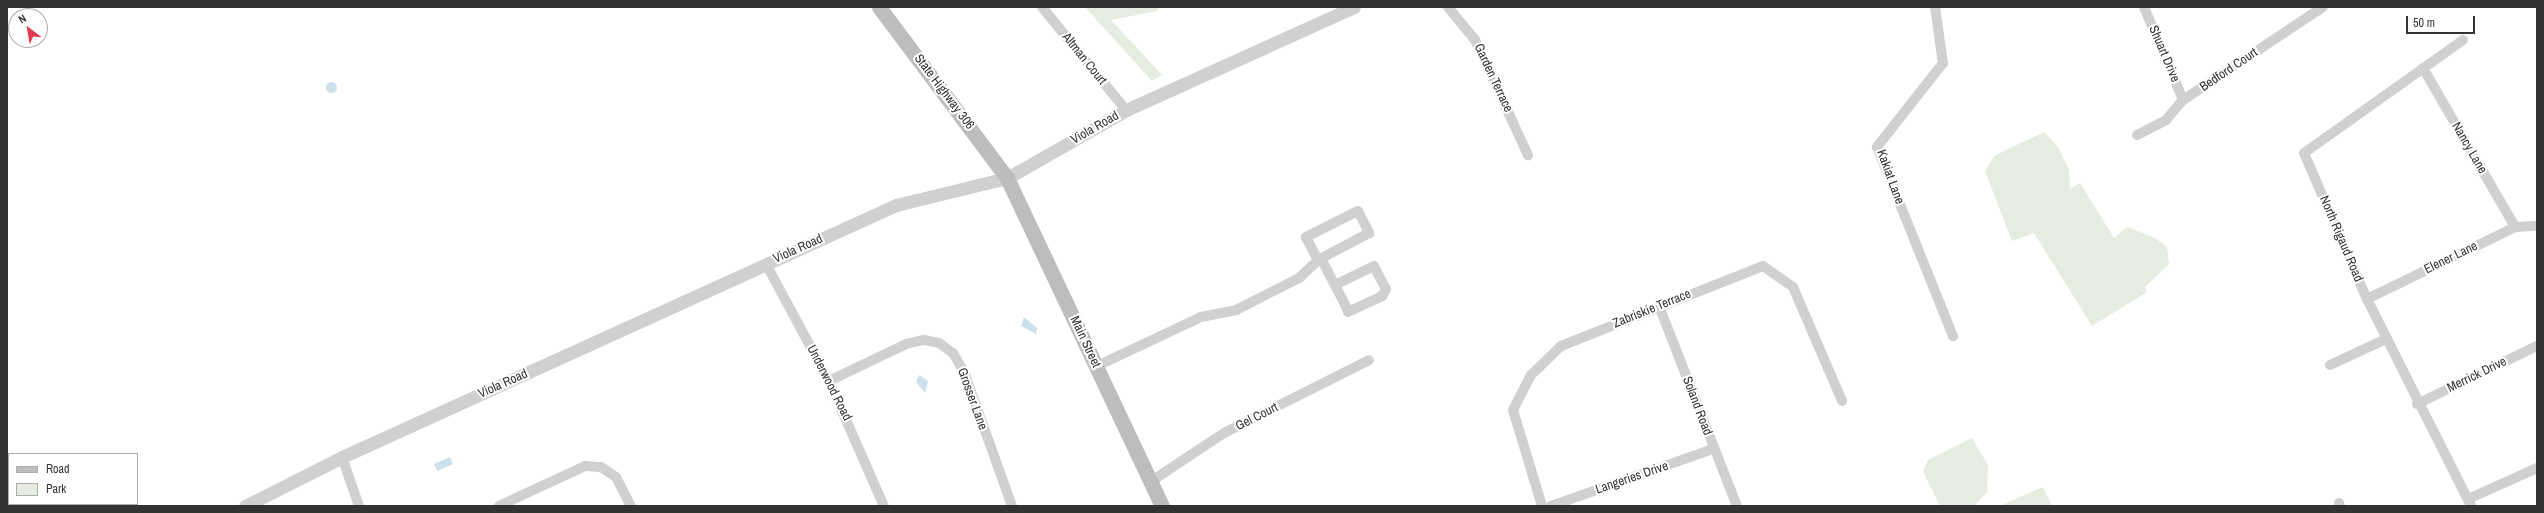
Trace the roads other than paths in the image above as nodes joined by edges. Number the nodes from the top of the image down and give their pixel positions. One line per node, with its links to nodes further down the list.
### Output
1 (879, 7): 14 (main road, State Highway 306)
2 (1042, 7): 11 (street, Altman Court)
3 (1354, 7): 11 (street, Viola Road)
4 (1448, 7): 13 (street, Garden Terrace)
5 (1935, 7): 22 (street, Kakiat Lane)
6 (2144, 7): 10 (street, Shuart Drive)
7 (2323, 7): 10 (street, Bedford Court)
8 (2464, 40): 9 (street, North Rigaud Road)
9 (2423, 68): 16 (street, Nancy Lane); 20 (street, North Rigaud Road)
10 (2183, 100): 12 (street, Bedford Court)
11 (1126, 110): 14 (street, Viola Road)
12 (2137, 135)
13 (1528, 155)
14 (1007, 178): 18 (street, Viola Road); 27 (main road, Main Street)
15 (2537, 226): 16 (street, Elener Lane)
16 (2515, 227): 20 (street, Elener Lane)
17 (1319, 259): 17 (street); 19 (street); 27 (street)
18 (766, 264): 28 (street, Underwood Road); 32 (street, Viola Road)
19 (1335, 285): 19 (street)
20 (2367, 299): 23 (street, North Rigaud Road)
21 (1659, 306): 29 (street, Zabriskie Terrace); 31 (street, Soland Road); 43 (street, Zabriskie Terrace)
22 (1953, 336)
23 (2386, 339): 26 (street); 30 (street, North Rigaud Road)
24 (2537, 346): 30 (street, Merrick Drive)
25 (1369, 360): 34 (street, Gel Court)
26 (2330, 365)
27 (1097, 366): 34 (main road, Main Street)
28 (829, 381): 40 (street, Underwood Road); 41 (street, Grosser Lane)
29 (1842, 401)
30 (2417, 404): 35 (street, North Rigaud Road)
31 (1713, 449): 44 (street, Langeries Drive); 45 (street, Soland Road)
32 (342, 457): 36 (street, Viola Road); 37 (street)
33 (2537, 468): 35 (street)
34 (1150, 482): 42 (main road, Main Street)
35 (2469, 503)
36 (245, 506)
37 (359, 506)
38 (499, 506): 39 (street)
39 (631, 506)
40 (884, 506)
41 (1012, 506)
42 (1162, 506)
43 (1542, 506)
44 (1551, 506)
45 (1737, 506)

